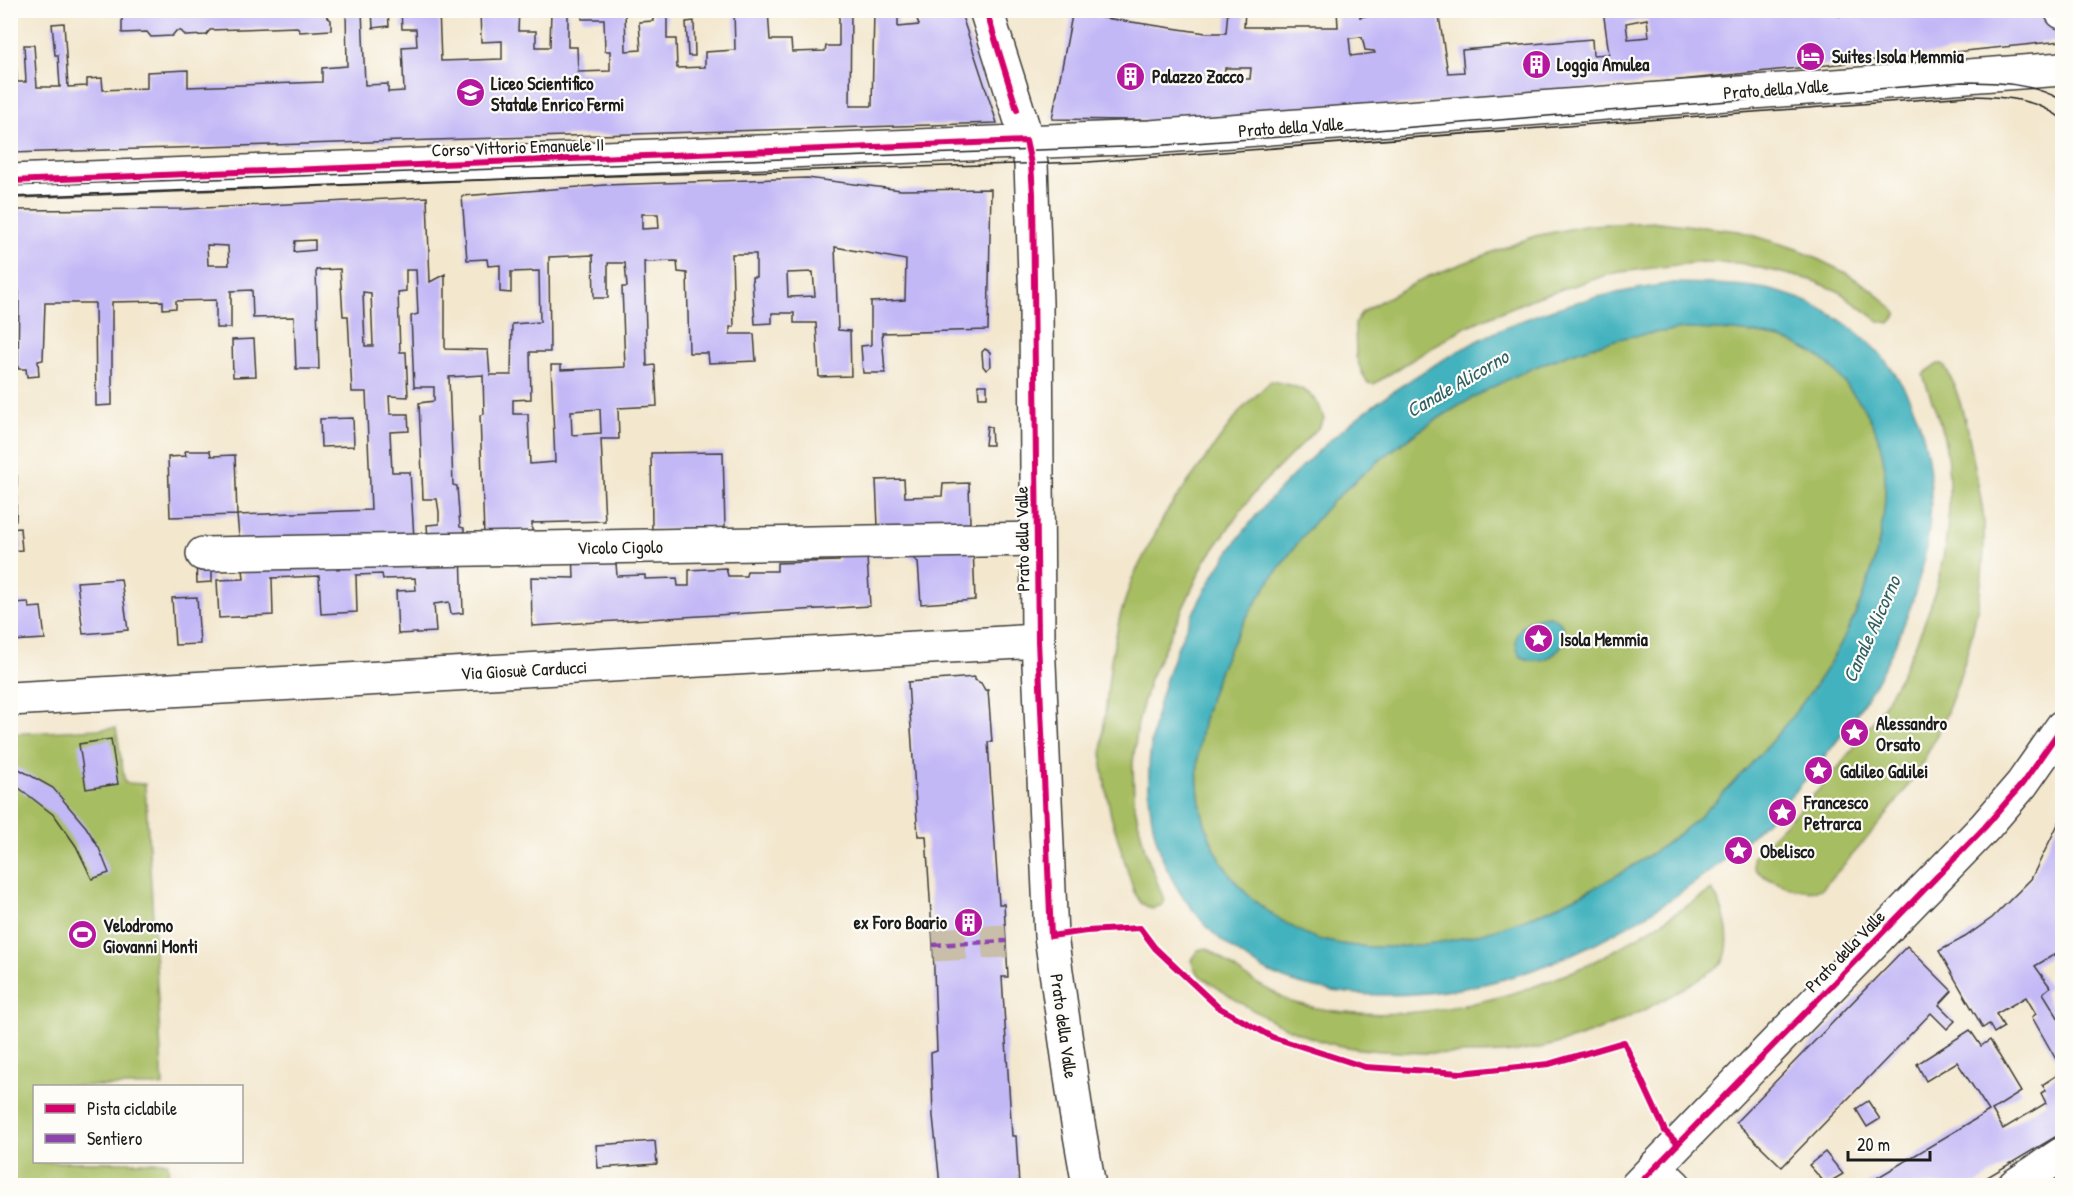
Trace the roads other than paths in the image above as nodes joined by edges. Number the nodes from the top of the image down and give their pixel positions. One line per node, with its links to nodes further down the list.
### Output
1 (986, 10): 3 (street)
2 (2062, 69): 3 (street, Prato della Valle)
3 (1026, 141): 4 (street, Corso Vittorio Emanuele II); 5 (street, Prato della Valle)
4 (10, 181)
5 (1037, 539): 6 (street, Vicolo Cigolo); 7 (street, Prato della Valle)
6 (203, 554)
7 (1038, 641): 8 (street, Via Giosuè Carducci); 10 (street, Prato della Valle)
8 (10, 699)
9 (2062, 727): 12 (street, Prato della Valle)
10 (1051, 936): 13 (street); 14 (street, Prato della Valle)
11 (2062, 1154): 15 (street)
12 (1656, 1179)
13 (1070, 1185)
14 (1089, 1185)
15 (2014, 1185)

